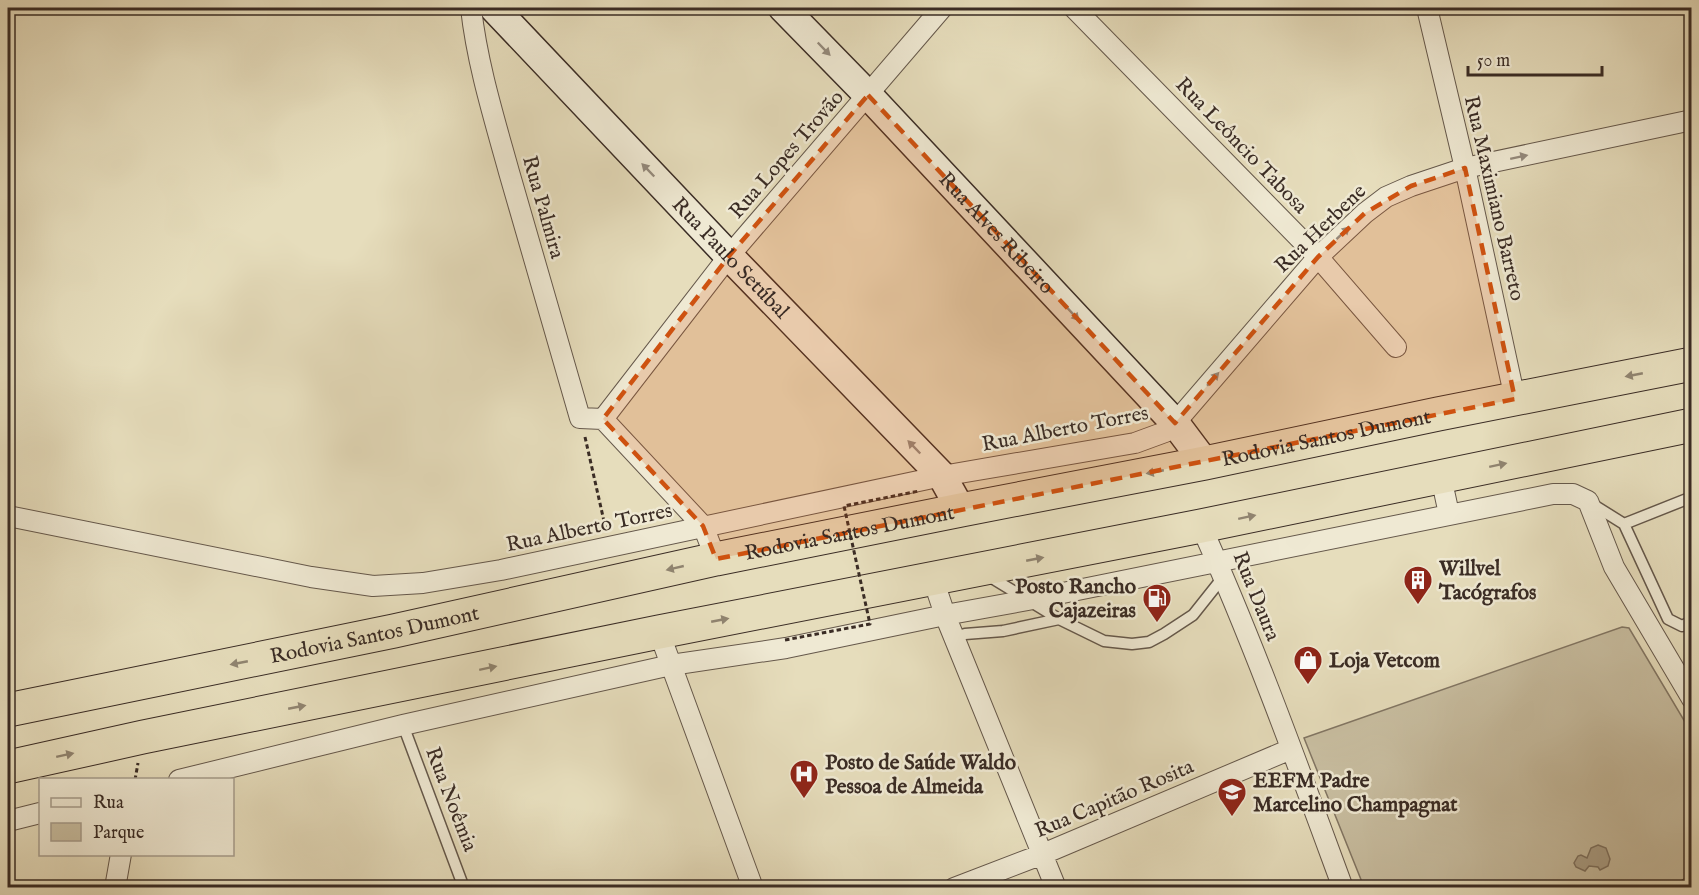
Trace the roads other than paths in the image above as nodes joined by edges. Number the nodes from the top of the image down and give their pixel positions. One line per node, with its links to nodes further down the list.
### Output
1 (471, 8): 15 (street, Rua Palmira)
2 (494, 8): 10 (street, Rua Paulo Setúbal, one-way to 2)
3 (783, 8): 7 (street, Rua Alves Ribeiro, one-way to 7)
4 (942, 8): 7 (street, Rua Lopes Trovão)
5 (1074, 8): 11 (street, Rua Leôncio Tabosa)
6 (1426, 8): 9 (street, Rua Maximiano Barreto)
7 (868, 95): 10 (street, Rua Lopes Trovão); 16 (street, Rua Alves Ribeiro, one-way to 16)
8 (1692, 120): 9 (street, Rua Herbene, one-way to 8)
9 (1465, 168): 11 (street, Rua Herbene, one-way to 9); 14 (street, Rua Maximiano Barreto)
10 (729, 256): 15 (street, Rua Lopes Trovão); 20 (street, Rua Paulo Setúbal, one-way to 10)
11 (1318, 257): 12 (street, Rua Leôncio Tabosa); 16 (street, Rua Herbene, one-way to 11)
12 (1396, 347)
13 (1692, 364): 14 (highway, Rodovia Santos Dumont, one-way to 14)
14 (1515, 399): 18 (highway, Rodovia Santos Dumont)
15 (603, 419): 27 (street)
16 (1175, 423): 18 (street, Rua Alves Ribeiro); 20 (street, Rua Alberto Torres)
17 (1692, 425): 19 (highway, one-way to 17)
18 (1205, 463): 23 (highway, Rodovia Santos Dumont, one-way to 23)
19 (1441, 477): 24 (street); 28 (highway, one-way to 19)
20 (931, 483): 23 (street, Rua Paulo Setúbal); 27 (street, Rua Alberto Torres)
21 (1692, 497): 26 (lane)
22 (1588, 501): 24 (street); 26 (lane); 40 (street)
23 (961, 510): 29 (highway, Rodovia Santos Dumont)
24 (1449, 514): 30 (street)
25 (8, 516): 27 (street, Rua Alberto Torres)
26 (1624, 524): 36 (lane)
27 (703, 526): 29 (street)
28 (1201, 526): 30 (street, Rua Daura); 31 (highway, one-way to 28)
29 (716, 560): 41 (highway, Rodovia Santos Dumont, one-way to 41)
30 (1221, 569): 33 (street); 35 (lane); 43 (street, Rua Daura)
31 (979, 570): 32 (highway); 33 (lane)
32 (933, 579): 34 (street); 37 (highway, one-way to 32)
33 (1028, 600): 34 (street); 35 (lane)
34 (945, 615): 38 (street); 39 (street)
35 (1059, 619): 38 (lane)
36 (1692, 621)
37 (659, 632): 39 (street); 44 (highway, one-way to 37)
38 (954, 637): 48 (street)
39 (671, 664): 42 (street); 52 (street)
40 (1692, 699)
41 (8, 710)
42 (403, 725): 45 (street); 51 (lane, Rua Noêmia)
43 (1292, 749): 48 (street, Rua Capitão Rosita); 55 (street, Rua Daura)
44 (8, 767)
45 (187, 778)
46 (39, 813): 47 (street)
47 (8, 821)
48 (1043, 855): 53 (street, Rua Capitão Rosita); 54 (street)
49 (121, 856): 50 (street)
50 (115, 888)
51 (464, 888)
52 (753, 888)
53 (954, 888)
54 (1056, 888)
55 (1343, 888)

